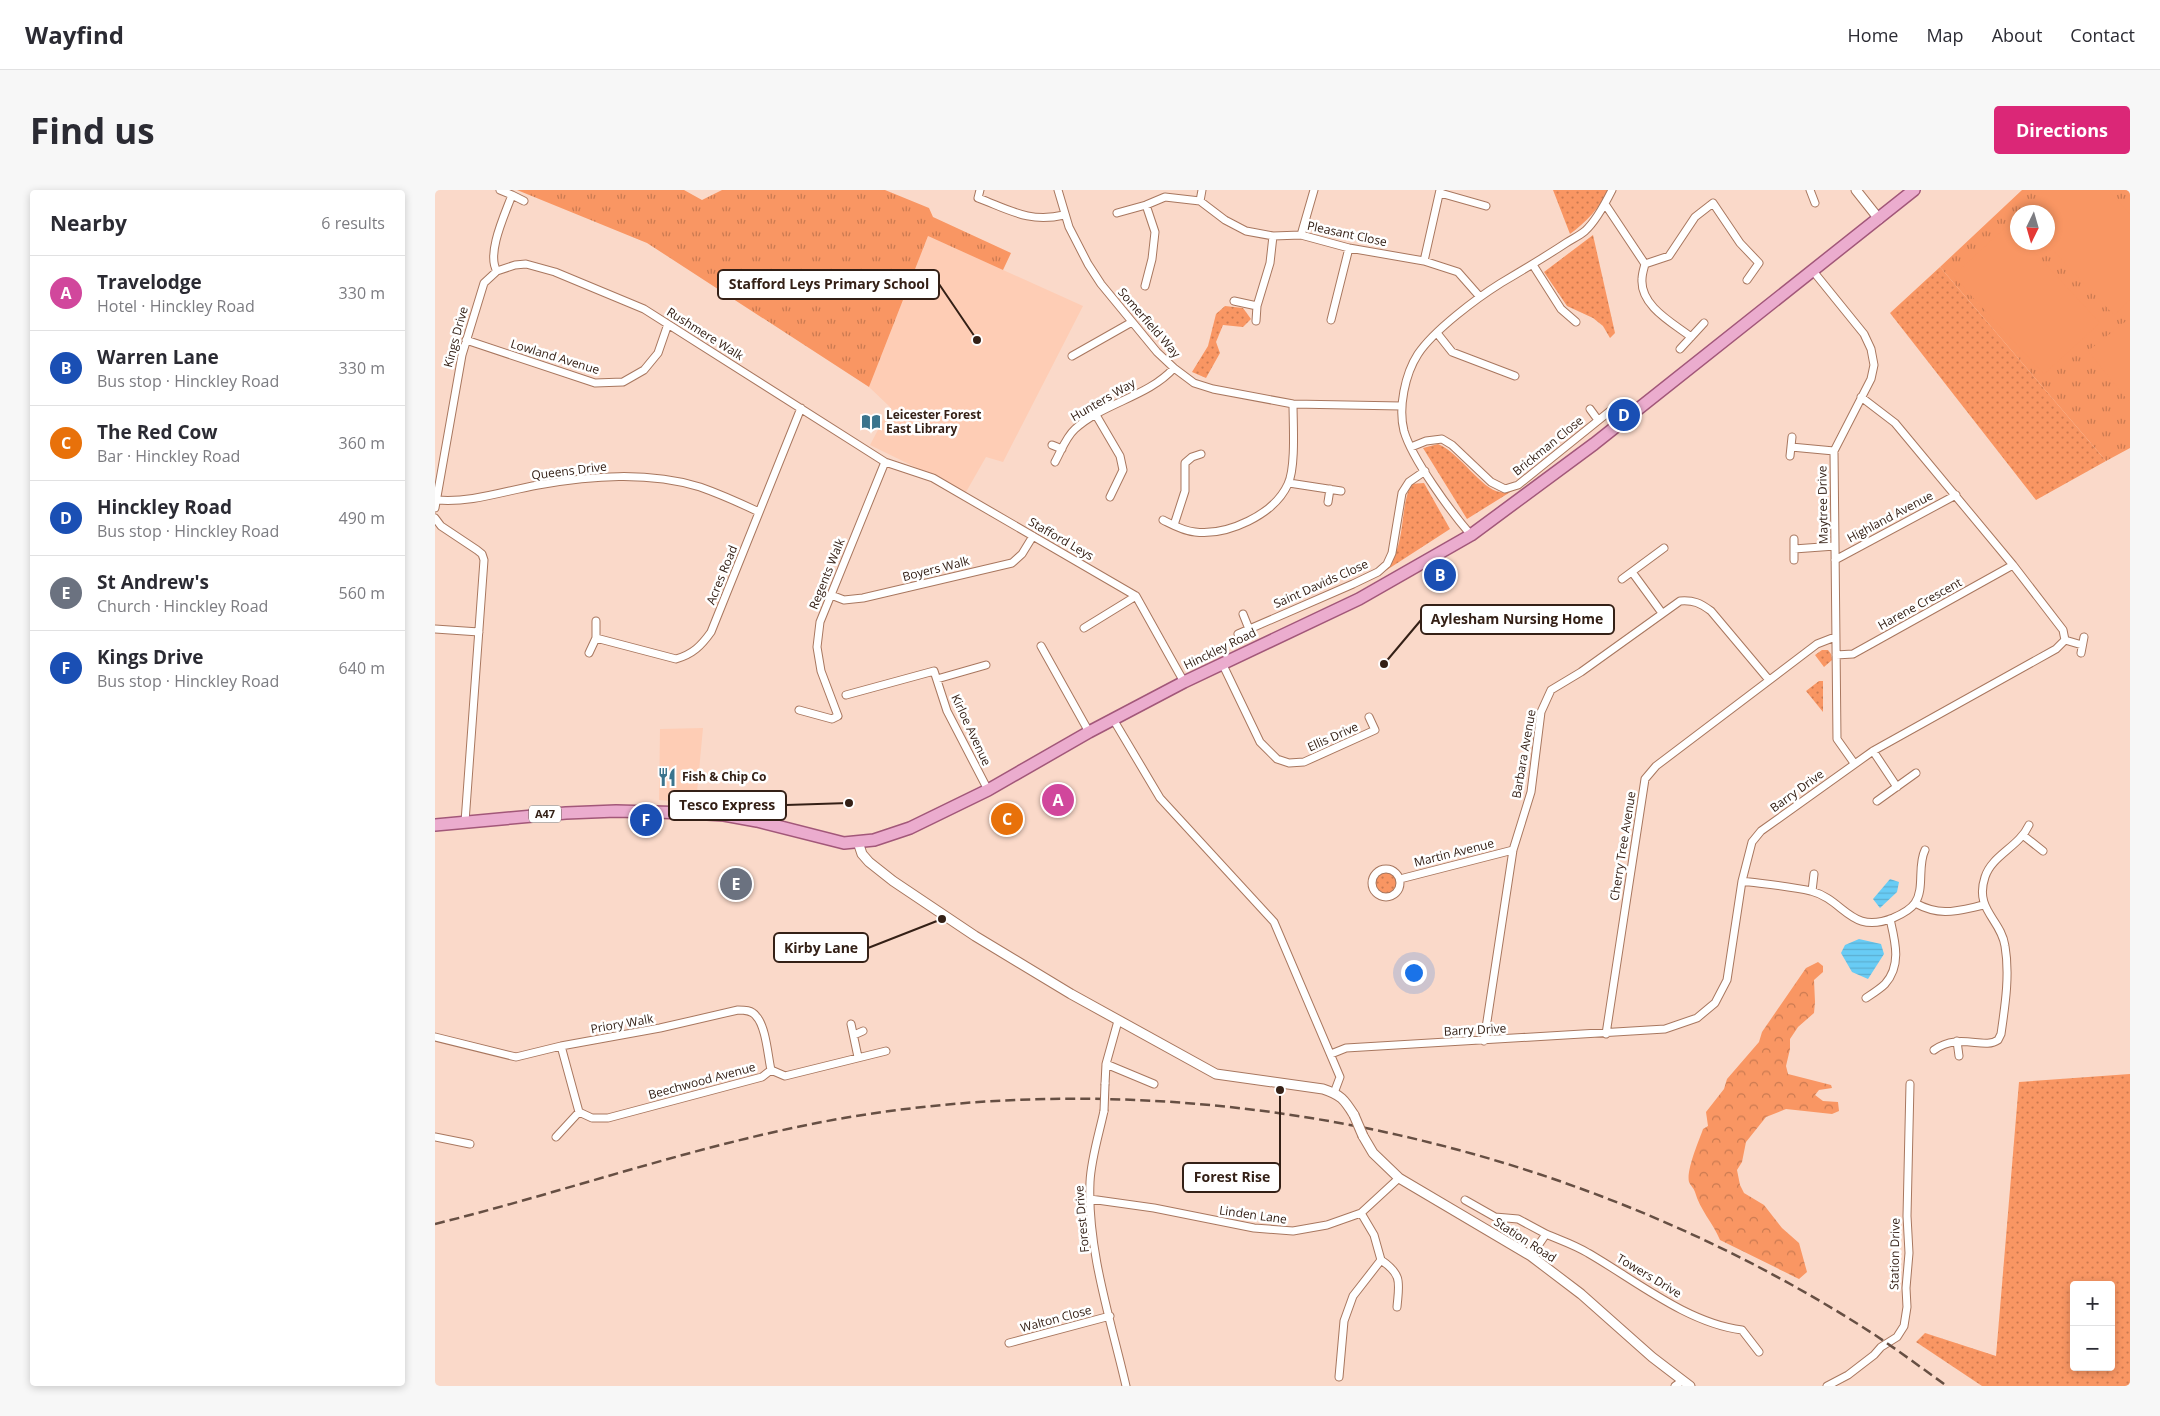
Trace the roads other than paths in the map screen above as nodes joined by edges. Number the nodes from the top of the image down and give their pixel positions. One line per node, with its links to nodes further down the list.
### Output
1 (500, 190): 11 (street)
2 (980, 190): 19 (street)
3 (1058, 190): 19 (street, Somerfield Way)
4 (1202, 190): 13 (street)
5 (1314, 190): 21 (street)
6 (1612, 190): 15 (street)
7 (1810, 190): 14 (street)
8 (1856, 190): 20 (street)
9 (1914, 190): 20 (main road, Hinckley Road / A47)
10 (1440, 191): 17 (street); 24 (street)
11 (512, 195): 12 (street); 27 (street)
12 (524, 201)
13 (1200, 201): 16 (street); 22 (street, Pleasant Close)
14 (1815, 203)
15 (1605, 204): 25 (street); 26 (street)
16 (1146, 205): 18 (street); 30 (street)
17 (1485, 206)
18 (1117, 212)
19 (1064, 215): 36 (street, Somerfield Way)
20 (1879, 219): 28 (main road, Hinckley Road / A47)
21 (1301, 235): 22 (street, Pleasant Close); 23 (street, Pleasant Close)
22 (1273, 236): 33 (street)
23 (1349, 248): 24 (street, Pleasant Close); 34 (street)
24 (1424, 261): 31 (street, Pleasant Close)
25 (1645, 264): 29 (street); 41 (street)
26 (1533, 265): 31 (street); 37 (street)
27 (497, 271): 39 (street, Rushmere Walk); 42 (street, Kings Drive)
28 (1813, 271): 47 (street, Maytree Drive); 78 (main road, Hinckley Road / A47)
29 (1747, 280)
30 (1145, 286)
31 (1480, 297): 40 (street)
32 (1234, 301): 33 (street)
33 (1257, 306): 35 (street)
34 (1331, 320)
35 (1256, 321)
36 (1132, 322): 44 (street); 45 (street, Somerfield Way)
37 (1576, 322)
38 (1704, 323): 41 (street)
39 (668, 324): 42 (street, Lowland Avenue); 50 (street, Rushmere Walk)
40 (1437, 333): 46 (street); 49 (street)
41 (1691, 337): 43 (street)
42 (466, 340): 71 (street, Kings Drive)
43 (1680, 349)
44 (1072, 356)
45 (1174, 368): 48 (street, Somerfield Way); 53 (street, Hunters Way)
46 (1515, 376)
47 (1861, 397): 60 (street, Maytree Drive); 69 (street)
48 (1293, 404): 49 (street, Somerfield Way); 66 (street)
49 (1401, 406): 57 (street)
50 (801, 408): 63 (street, Rushmere Walk); 74 (street, Acres Road)
51 (1590, 409): 54 (street, Brickman Close)
52 (1610, 411): 54 (street, Brickman Close)
53 (1096, 415): 59 (street, Hunters Way); 70 (street)
54 (1598, 420): 57 (street, Brickman Close)
55 (1793, 437): 58 (street)
56 (1052, 445): 59 (street)
57 (1411, 447): 65 (street)
58 (1791, 447): 60 (street); 62 (street)
59 (1062, 449): 64 (street, Hunters Way)
60 (1834, 451): 81 (street, Maytree Drive)
61 (1201, 454): 77 (street)
62 (1790, 456)
63 (885, 462): 79 (street, Stafford Leys); 89 (street, Regents Walk)
64 (1055, 462)
65 (1425, 471): 78 (street); 96 (street, Saint Davids Close)
66 (1289, 483): 67 (street); 77 (street)
67 (1330, 490): 68 (street); 72 (street)
68 (1341, 491)
69 (1956, 494): 85 (street, Highland Avenue); 86 (street)
70 (1110, 496)
71 (437, 500): 73 (street, Kings Drive); 74 (street, Queens Drive)
72 (1328, 502)
73 (435, 508)
74 (759, 512): 100 (street, Acres Road)
75 (435, 518): 97 (street)
76 (1163, 520): 77 (street)
77 (1174, 525)
78 (1471, 535): 106 (main road, Hinckley Road / A47)
79 (1033, 536): 89 (street, Boyers Walk); 90 (street, Stafford Leys)
80 (1794, 539): 83 (street)
81 (1835, 546): 83 (street); 85 (street, Maytree Drive)
82 (1664, 548): 87 (street)
83 (1794, 549): 84 (street)
84 (1794, 560)
85 (1835, 560): 99 (street, Maytree Drive)
86 (2013, 565): 101 (street); 105 (street, Harene Crescent)
87 (1632, 572): 88 (street); 91 (street)
88 (1622, 579)
89 (831, 595): 112 (street, Regents Walk)
90 (1136, 596): 94 (street); 110 (street)
91 (1662, 613): 109 (street, Barbara Avenue); 127 (street, Barbara Avenue)
92 (1243, 614): 96 (street)
93 (596, 621): 100 (street)
94 (1084, 628)
95 (435, 629): 97 (street)
96 (1249, 629): 98 (street, Saint Davids Close)
97 (479, 632): 122 (street)
98 (1238, 634)
99 (1835, 637): 105 (street, Maytree Drive); 109 (street, Cherry Tree Avenue)
100 (597, 638): 104 (street)
101 (2065, 640): 102 (street); 116 (street, Barry Drive)
102 (2082, 645)
103 (1041, 646): 115 (street)
104 (589, 652)
105 (1836, 655): 117 (street, Maytree Drive)
106 (1222, 663): 110 (main road, Hinckley Road / A47); 113 (street, Ellis Drive)
107 (986, 665): 108 (street)
108 (937, 679): 111 (street); 120 (street, Kirloe Avenue)
109 (1769, 680): 141 (street, Cherry Tree Avenue)
110 (1184, 682): 114 (main road, Hinckley Road / A47)
111 (846, 695)
112 (799, 710)
113 (1369, 717)
114 (1113, 719): 115 (main road, Hinckley Road / A47); 149 (street)
115 (1089, 732): 120 (main road, Hinckley Road / A47)
116 (1873, 751): 117 (street, Barry Drive); 119 (street)
117 (1854, 763): 132 (street, Barry Drive)
118 (1916, 773): 119 (street)
119 (1897, 787): 121 (street)
120 (988, 790): 126 (main road, Hinckley Road / A47)
121 (1877, 801)
122 (465, 822): 123 (main road, Hinckley Road / A47); 126 (main road, Hinckley Road / A47)
123 (435, 825)
124 (2029, 826): 125 (street)
125 (2024, 836): 129 (street); 135 (street)
126 (858, 842): 138 (street)
127 (1513, 850): 131 (street, Martin Avenue); 144 (street, Barbara Avenue)
128 (1925, 850): 134 (street)
129 (2043, 851)
130 (1814, 874): 133 (street)
131 (1400, 879): 131 (street, Martin Avenue)
132 (1742, 881): 133 (street); 141 (street, Barry Drive)
133 (1811, 892): 136 (street)
134 (1915, 903): 135 (street); 136 (street)
135 (1983, 905): 145 (street)
136 (1890, 919): 137 (street)
137 (1866, 998)
138 (1117, 1021): 152 (street, Forest Drive); 156 (street)
139 (851, 1024): 142 (street)
140 (863, 1031): 142 (street)
141 (1606, 1034): 144 (street, Barry Drive)
142 (854, 1035): 151 (street)
143 (435, 1037): 146 (street, Priory Walk)
144 (1485, 1041): 149 (street, Barry Drive)
145 (1957, 1041): 147 (street); 150 (street)
146 (561, 1046): 153 (street, Priory Walk); 157 (street)
147 (1934, 1050)
148 (885, 1051): 151 (street, Beechwood Avenue)
149 (1331, 1054): 156 (street)
150 (1959, 1056)
151 (858, 1057): 153 (street, Beechwood Avenue)
152 (1106, 1064): 154 (street); 162 (street, Forest Drive, bridge)
153 (771, 1070): 157 (street, Beechwood Avenue)
154 (1154, 1084)
155 (1910, 1084): 175 (street, Station Drive)
156 (1334, 1093): 161 (street, Station Road, bridge)
157 (579, 1112): 158 (street)
158 (557, 1136)
159 (435, 1137): 160 (street)
160 (470, 1144)
161 (1399, 1178): 164 (street, Linden Lane); 166 (street, Station Road)
162 (1090, 1199): 164 (street, Linden Lane); 169 (street, Forest Drive)
163 (1465, 1200): 165 (street, Towers Drive)
164 (1361, 1213): 167 (street)
165 (1546, 1234): 166 (street); 171 (street, Towers Drive)
166 (1531, 1256): 173 (street, Station Road)
167 (1381, 1260): 168 (street); 172 (street)
168 (1397, 1308)
169 (1110, 1316): 170 (street, Walton Close); 174 (street, Forest Drive)
170 (1009, 1343)
171 (1759, 1352)
172 (1339, 1377)
173 (1683, 1384)
174 (1127, 1386)
175 (1827, 1386)

